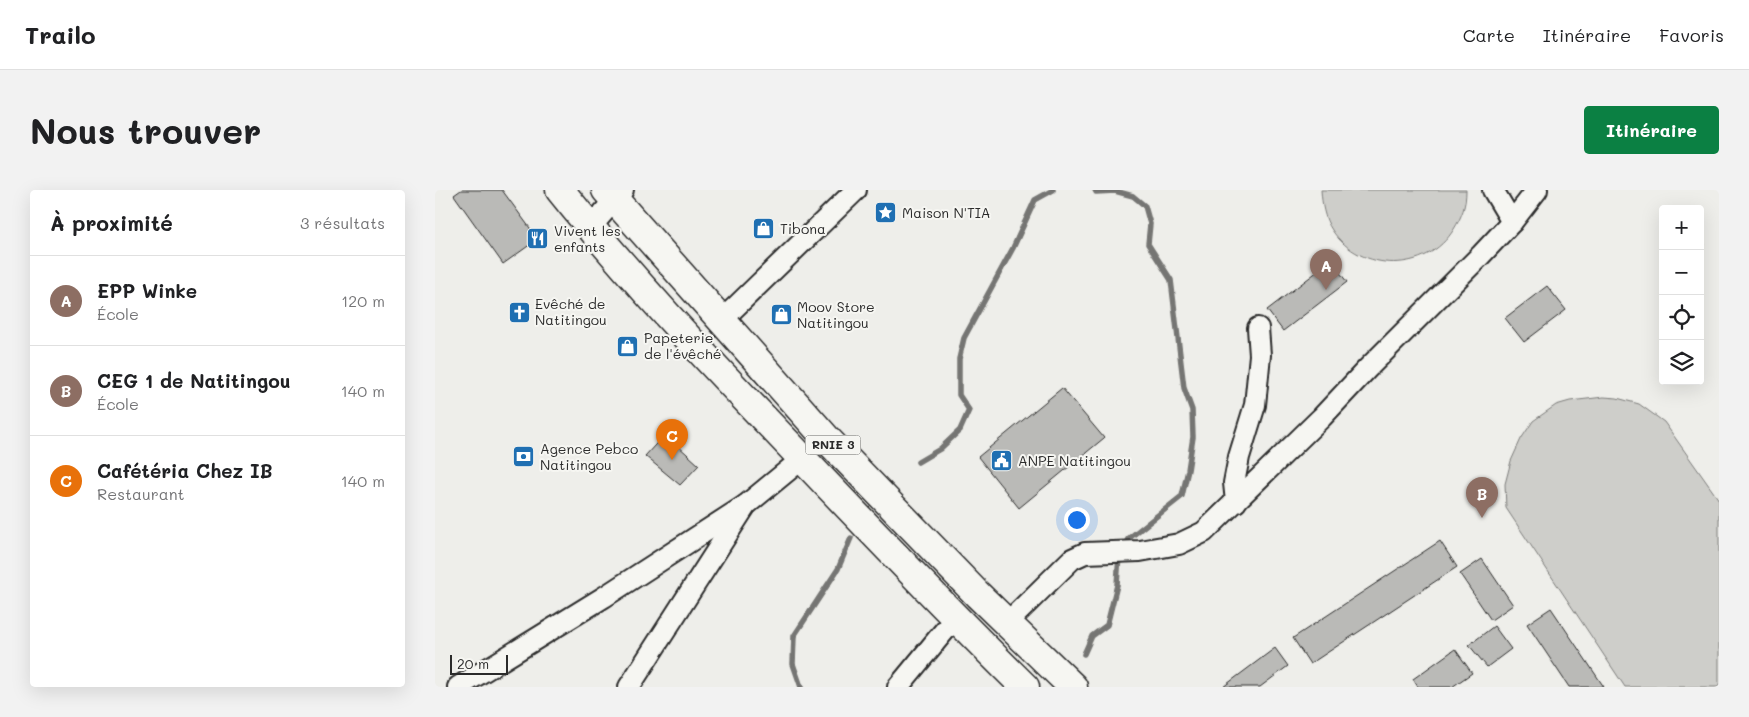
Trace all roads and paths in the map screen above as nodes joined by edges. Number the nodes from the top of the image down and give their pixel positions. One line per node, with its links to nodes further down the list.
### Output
1 (560, 190): 7 (highway, RNIE 3)
2 (856, 190): 8 (street)
3 (1493, 190): 6 (street)
4 (1537, 190): 6 (street)
5 (614, 193): 7 (street); 8 (highway, RNIE 3)
6 (1512, 222): 11 (street)
7 (590, 228): 10 (highway, RNIE 3)
8 (722, 320): 14 (highway, RNIE 3)
9 (1258, 328): 11 (street)
10 (802, 459): 12 (street); 13 (highway, RNIE 3)
11 (1236, 502): 14 (street)
12 (746, 505): 15 (street); 16 (street)
13 (955, 618): 17 (street); 18 (highway, RNIE 3)
14 (1007, 623): 19 (highway, RNIE 3)
15 (458, 687)
16 (629, 687)
17 (898, 687)
18 (1025, 687)
19 (1073, 687)

